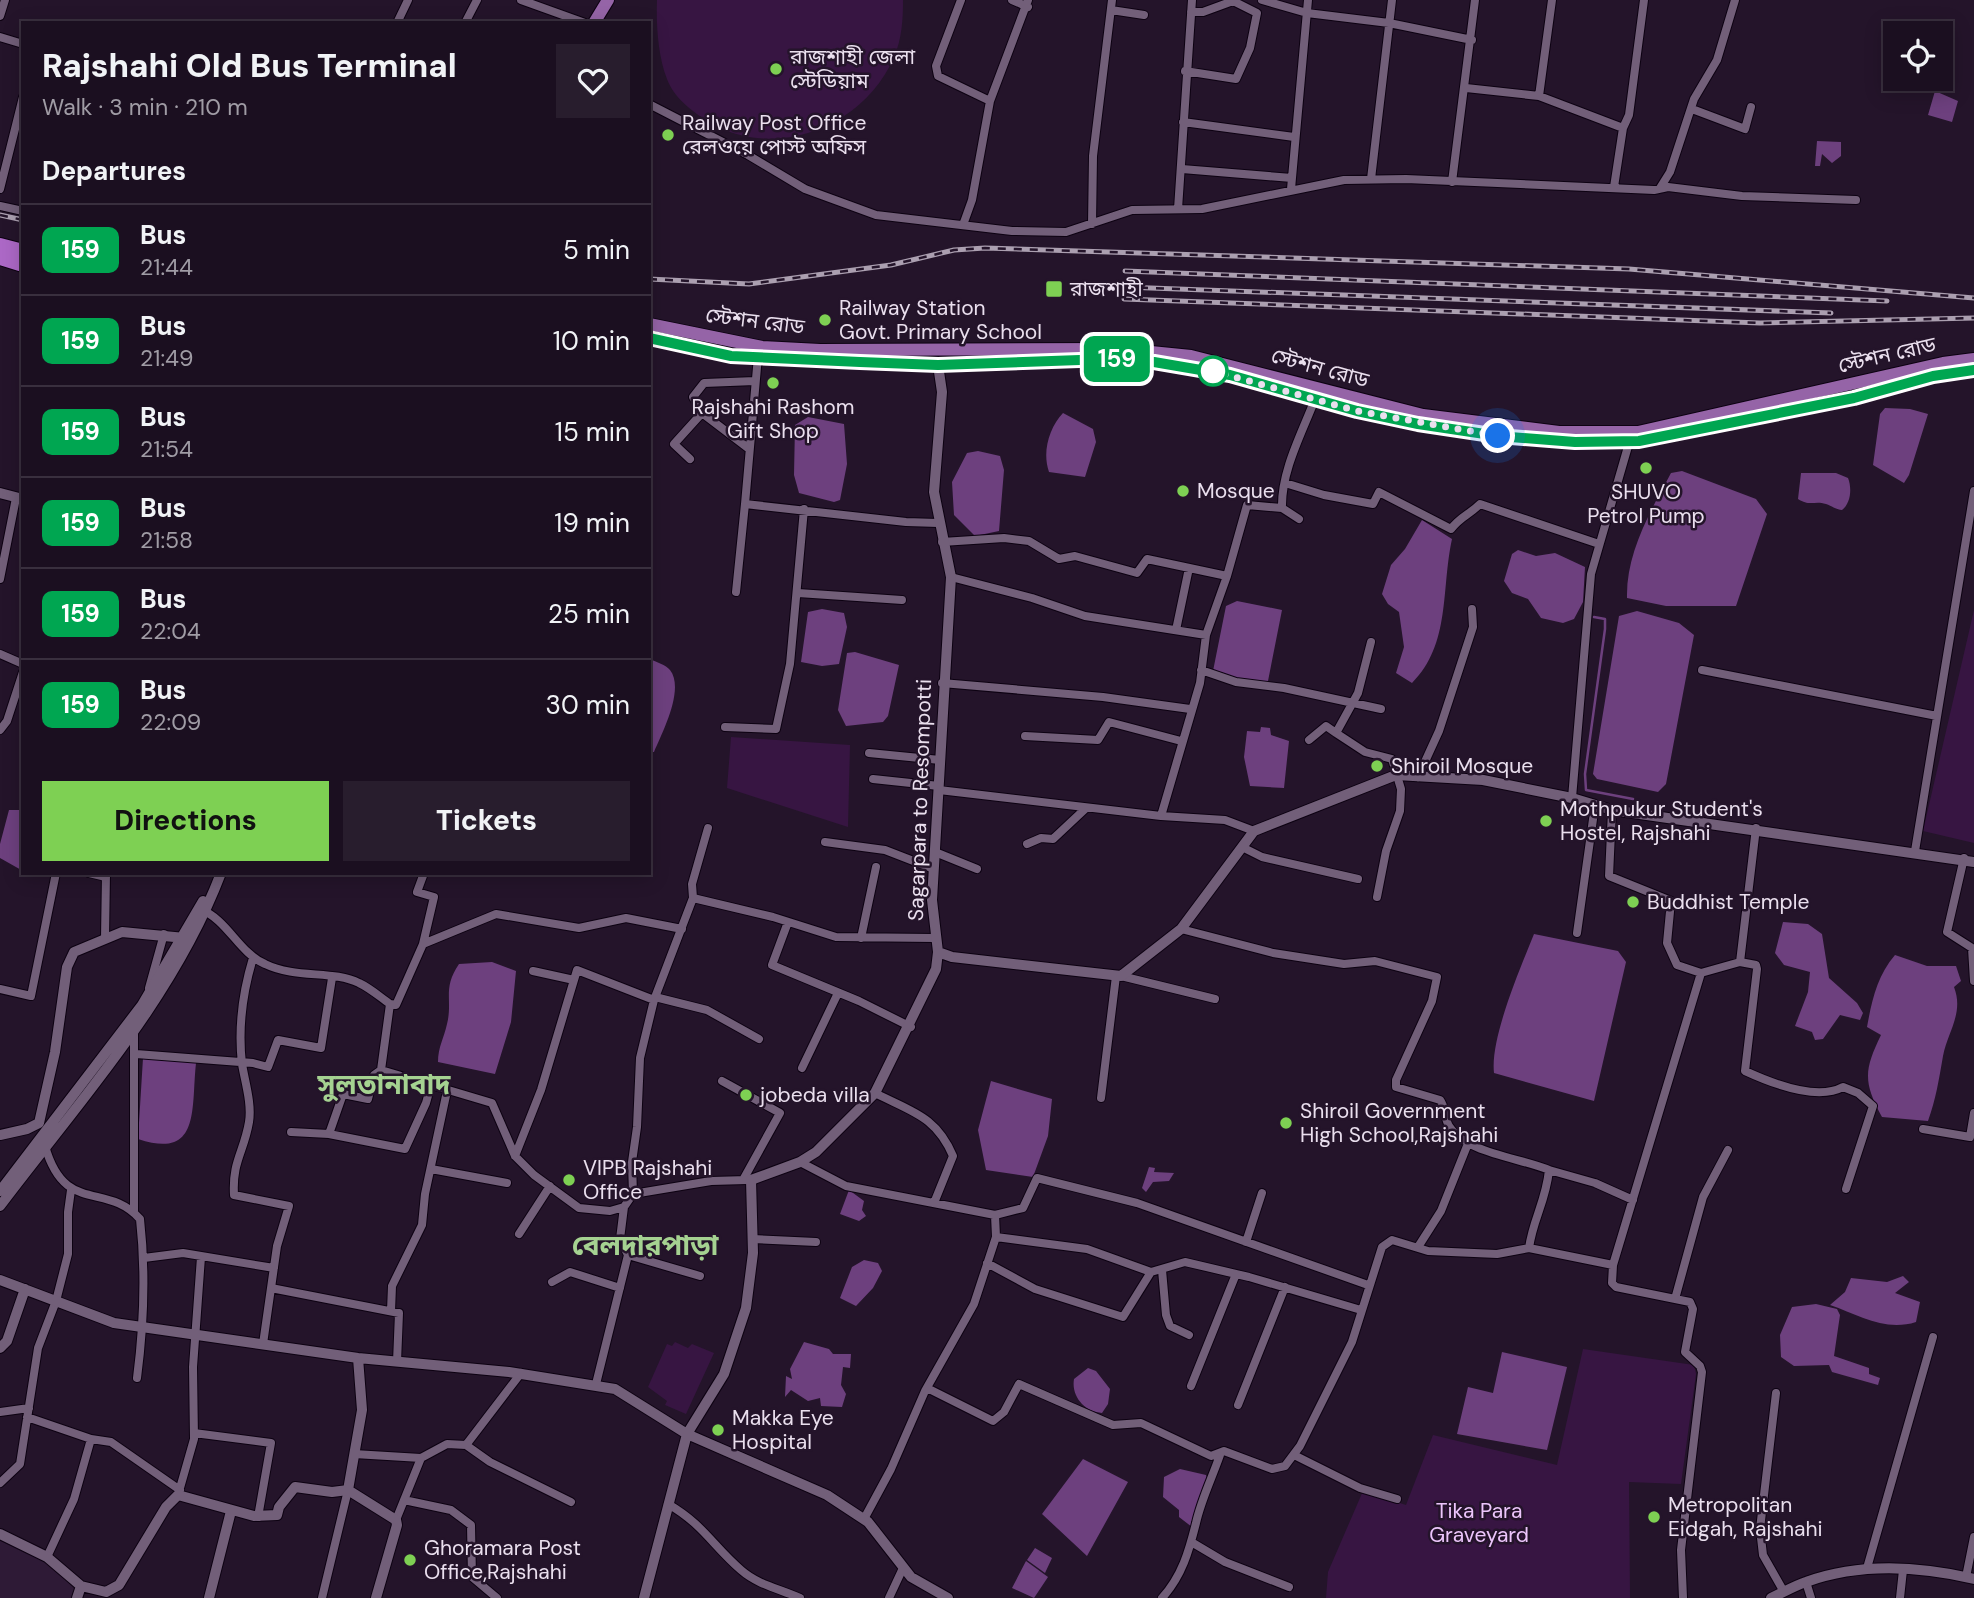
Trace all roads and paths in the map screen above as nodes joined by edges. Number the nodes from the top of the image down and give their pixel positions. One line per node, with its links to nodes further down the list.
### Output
1 (5, 0): 22 (street)
2 (408, 0): 23 (street)
3 (477, 0): 24 (street)
4 (521, 0): 25 (street)
5 (608, 0): 26 (main road)
6 (961, 0): 34 (street)
7 (1012, 0): 17 (street)
8 (1112, 0): 18 (street)
9 (1192, 0): 19 (street)
10 (1262, 0): 20 (street)
11 (1308, 0): 20 (street)
12 (1392, 0): 27 (street)
13 (1475, 0): 29 (street)
14 (1552, 0): 33 (street)
15 (1644, 0): 40 (street)
16 (1735, 0): 38 (street)
17 (1028, 3): 34 (street)
18 (1111, 10): 21 (street); 54 (street)
19 (1191, 12): 31 (street); 31 (street)
20 (1307, 13): 27 (street); 41 (street)
21 (1144, 15)
22 (0, 16)
23 (398, 21)
24 (466, 21)
25 (579, 21)
26 (595, 21)
27 (1389, 23): 29 (street); 44 (street)
28 (0, 37): 30 (street)
29 (1472, 40): 32 (street)
30 (21, 43)
31 (1185, 71): 39 (street)
32 (1466, 88): 33 (street); 45 (street)
33 (1539, 96): 40 (street)
34 (990, 101): 55 (street)
35 (21, 105): 48 (street)
36 (651, 105): 55 (street)
37 (1751, 107): 38 (street)
38 (1692, 109): 47 (street)
39 (1183, 122): 41 (street); 42 (street)
40 (1623, 128): 46 (street)
41 (1294, 137): 43 (street)
42 (1182, 169): 43 (street); 52 (street)
43 (1292, 178): 49 (street)
44 (1371, 179): 45 (street); 49 (street)
45 (1452, 183): 46 (street)
46 (1614, 187): 47 (street)
47 (1660, 188): 50 (street)
48 (0, 189)
49 (1291, 189): 52 (street)
50 (1856, 200)
51 (0, 206): 53 (street)
52 (1178, 209): 54 (street)
53 (21, 211)
54 (1092, 224): 55 (street)
55 (963, 225)
56 (0, 245): 57 (highway)
57 (21, 250)
58 (0, 258): 59 (highway)
59 (21, 264)
60 (651, 324): 63 (main road, স্টেশন রোড)
61 (651, 338): 62 (main road, স্টেশন রোড)
62 (758, 356): 64 (main road, স্টেশন রোড); 66 (street)
63 (1974, 359)
64 (938, 365): 67 (main road, স্টেশন রোড); 80 (main road, Sagarpara to Resompotti)
65 (1974, 370): 69 (main road, স্টেশন রোড)
66 (755, 381): 68 (street); 70 (street)
67 (1315, 399): 69 (main road, স্টেশন রোড); 72 (street)
68 (702, 413): 70 (street); 71 (street)
69 (1629, 443): 82 (street)
70 (748, 448): 76 (street)
71 (690, 459)
72 (1285, 483): 77 (street); 82 (street)
73 (1974, 491): 103 (street)
74 (0, 493): 75 (main road)
75 (20, 498): 86 (street)
76 (745, 504): 78 (street); 87 (street)
77 (1282, 508): 79 (street); 84 (street)
78 (804, 509): 80 (street); 88 (street)
79 (1299, 519)
80 (938, 523): 81 (main road, Sagarpara to Resompotti)
81 (942, 542): 83 (street); 85 (main road, Sagarpara to Resompotti)
82 (1600, 544): 116 (street)
83 (1189, 568): 84 (street); 91 (street)
84 (1227, 576): 92 (street)
85 (951, 577): 91 (street); 99 (main road, Sagarpara to Resompotti)
86 (0, 579)
87 (736, 592)
88 (798, 593): 89 (street); 104 (street)
89 (902, 600)
90 (1472, 609): 113 (street)
91 (1176, 630): 92 (street)
92 (1206, 635): 96 (street)
93 (1371, 642): 100 (street)
94 (0, 654): 95 (street)
95 (21, 663)
96 (1201, 670): 100 (street); 101 (street)
97 (1702, 670): 103 (street)
98 (21, 678): 105 (street)
99 (942, 683): 101 (street); 111 (main road, Sagarpara to Resompotti)
100 (1353, 704): 102 (street); 106 (street)
101 (1190, 709): 109 (street)
102 (1381, 709)
103 (1937, 716): 127 (street)
104 (725, 727)
105 (0, 730)
106 (1336, 733): 108 (street); 112 (street)
107 (1026, 736): 109 (street)
108 (1309, 740)
109 (1181, 741): 120 (street)
110 (869, 753): 111 (street)
111 (940, 760): 115 (main road, Sagarpara to Resompotti)
112 (1396, 775): 113 (main road); 123 (main road); 138 (street)
113 (1418, 777): 116 (main road)
114 (873, 779): 115 (street)
115 (939, 788): 118 (street); 128 (main road, Sagarpara to Resompotti)
116 (1572, 799): 117 (main road)
117 (1595, 805): 119 (main road); 144 (street)
118 (1085, 809): 120 (street); 125 (street)
119 (1612, 810): 122 (main road); 155 (street)
120 (1161, 816): 123 (street)
121 (708, 828): 139 (street)
122 (1756, 828): 127 (main road); 153 (street)
123 (1254, 831): 126 (main road)
124 (825, 842): 131 (street)
125 (1027, 844)
126 (1242, 847): 137 (street); 143 (main road)
127 (1914, 851): 129 (main road)
128 (935, 852): 131 (main road, Sagarpara to Resompotti); 132 (street)
129 (1969, 860): 159 (street)
130 (876, 867): 148 (street)
131 (934, 869): 149 (main road, Sagarpara to Resompotti)
132 (977, 869)
133 (56, 875): 160 (street)
134 (106, 875): 146 (street)
135 (218, 875): 140 (main road)
136 (423, 875): 150 (street)
137 (1358, 879)
138 (1377, 897)
139 (693, 898): 141 (street); 142 (street)
140 (203, 910): 147 (main road); 152 (street)
141 (788, 922): 148 (street); 162 (street)
142 (682, 929): 150 (street); 163 (street)
143 (1181, 929): 156 (main road); 184 (street)
144 (1577, 933)
145 (164, 934): 146 (main road); 147 (main road); 161 (street)
146 (105, 938): 179 (main road)
147 (187, 938): 161 (main road); 166 (main road)
148 (861, 938): 149 (street)
149 (935, 938): 151 (main road, Sagarpara to Resompotti)
150 (423, 944): 165 (street)
151 (938, 952): 156 (main road); 167 (main road, Sagarpara to Resompotti)
152 (253, 958): 157 (street); 170 (street)
153 (1740, 962): 155 (street); 194 (street)
154 (533, 971): 158 (street)
155 (1701, 972): 199 (street)
156 (1118, 976): 164 (street); 177 (street)
157 (332, 978): 165 (street); 170 (street)
158 (574, 981): 163 (street); 187 (street)
159 (1974, 981)
160 (0, 989)
161 (148, 991): 166 (main road)
162 (838, 993): 167 (street); 171 (street)
163 (654, 999): 168 (street); 198 (street)
164 (1214, 999)
165 (390, 1004): 172 (street)
166 (133, 1025): 169 (street); 179 (main road); 185 (main road)
167 (911, 1027): 176 (main road, Sagarpara to Resompotti)
168 (759, 1039)
169 (136, 1054): 170 (street); 203 (street)
170 (242, 1062): 217 (street)
171 (802, 1068)
172 (381, 1070): 174 (street); 182 (street)
173 (722, 1081): 191 (street)
174 (431, 1085): 175 (street); 182 (street)
175 (447, 1091): 187 (street); 189 (street)
176 (875, 1093): 188 (main road, Sagarpara to Resompotti); 200 (street)
177 (1101, 1098)
178 (1974, 1113): 180 (street)
179 (40, 1129): 183 (main road); 185 (street); 196 (main road)
180 (1923, 1129)
181 (291, 1132): 182 (street)
182 (330, 1134)
183 (0, 1135)
184 (1469, 1141): 190 (street); 210 (street)
185 (45, 1146): 195 (street); 201 (main road)
186 (1728, 1150): 229 (street)
187 (515, 1156): 193 (street)
188 (800, 1162): 191 (main road, Sagarpara to Resompotti); 200 (street)
189 (431, 1169): 192 (street); 232 (street)
190 (1549, 1170): 199 (street); 211 (street)
191 (747, 1180): 198 (street); 207 (main road)
192 (507, 1183)
193 (550, 1186): 202 (street); 205 (street)
194 (1846, 1189)
195 (71, 1190): 203 (street); 230 (street)
196 (0, 1191)
197 (1262, 1193): 209 (street)
198 (633, 1194): 202 (street)
199 (1633, 1200): 216 (street)
200 (934, 1203): 204 (street)
201 (0, 1206)
202 (624, 1207): 212 (street)
203 (134, 1212): 214 (street)
204 (995, 1215): 206 (street); 209 (street)
205 (519, 1234)
206 (996, 1237): 215 (street); 219 (street)
207 (752, 1239): 208 (street); 251 (main road)
208 (817, 1242)
209 (1247, 1242): 224 (street)
210 (1418, 1247): 211 (street); 224 (street)
211 (1529, 1248): 216 (street)
212 (628, 1255): 221 (street); 227 (street)
213 (201, 1257): 214 (street); 217 (street); 234 (street)
214 (145, 1258): 233 (street)
215 (987, 1263): 219 (street); 245 (street)
216 (1613, 1265): 229 (street)
217 (274, 1268): 226 (street)
218 (1163, 1270): 219 (street); 220 (street); 235 (street)
219 (1151, 1272)
220 (1236, 1273): 225 (street); 244 (street)
221 (700, 1276)
222 (0, 1280): 228 (main road)
223 (552, 1282): 227 (street)
224 (1368, 1285): 231 (street)
225 (1285, 1287): 231 (street); 247 (street)
226 (271, 1288): 232 (street); 237 (street)
227 (620, 1288): 243 (street)
228 (25, 1289): 230 (main road); 238 (main road)
229 (1675, 1299): 290 (street)
230 (56, 1301): 233 (main road); 249 (street)
231 (1361, 1310): 256 (street)
232 (391, 1311): 240 (street)
233 (144, 1326): 234 (main road); 242 (street)
234 (195, 1334): 237 (main road); 250 (street)
235 (1189, 1335)
236 (1934, 1337): 273 (street)
237 (263, 1344): 239 (main road)
238 (0, 1348)
239 (358, 1358): 240 (main road); 254 (main road)
240 (397, 1362): 241 (main road)
241 (521, 1373): 243 (main road); 253 (street)
242 (137, 1378)
243 (596, 1384): 251 (main road)
244 (1191, 1386)
245 (927, 1388): 255 (street); 268 (street)
246 (1776, 1393): 280 (street)
247 (1238, 1405)
248 (0, 1412): 249 (street)
249 (28, 1412): 252 (street); 258 (street)
250 (194, 1433): 260 (street); 266 (street)
251 (687, 1434): 264 (main road); 268 (main road)
252 (91, 1439): 260 (street); 272 (street)
253 (466, 1445): 257 (street); 263 (street)
254 (354, 1454): 257 (street); 259 (main road)
255 (1220, 1455): 256 (street); 271 (street)
256 (1294, 1455): 261 (street)
257 (421, 1458): 262 (street)
258 (1, 1480)
259 (348, 1490): 266 (main road); 267 (main road); 282 (street)
260 (179, 1492): 265 (main road); 279 (main road)
261 (1397, 1499)
262 (404, 1500): 267 (street); 284 (street)
263 (571, 1502)
264 (668, 1504): 285 (main road); 286 (street)
265 (231, 1511): 266 (main road); 281 (main road)
266 (258, 1517)
267 (396, 1520): 283 (main road)
268 (864, 1520): 274 (main road)
269 (0, 1534): 272 (main road)
270 (1974, 1536): 276 (street)
271 (1193, 1543): 278 (street); 289 (street)
272 (47, 1557): 279 (main road)
273 (1867, 1568): 275 (main road); 277 (main road)
274 (903, 1569): 287 (street); 288 (main road)
275 (1903, 1570): 276 (main road); 293 (street)
276 (1970, 1578)
277 (1806, 1582): 280 (main road); 292 (street)
278 (1289, 1587)
279 (79, 1592)
280 (1784, 1592): 291 (main road)
281 (209, 1598)
282 (322, 1598)
283 (376, 1598)
284 (497, 1598)
285 (644, 1598)
286 (800, 1598)
287 (889, 1598)
288 (948, 1598)
289 (1162, 1598)
290 (1683, 1598)
291 (1771, 1598)
292 (1811, 1598)
293 (1900, 1598)

